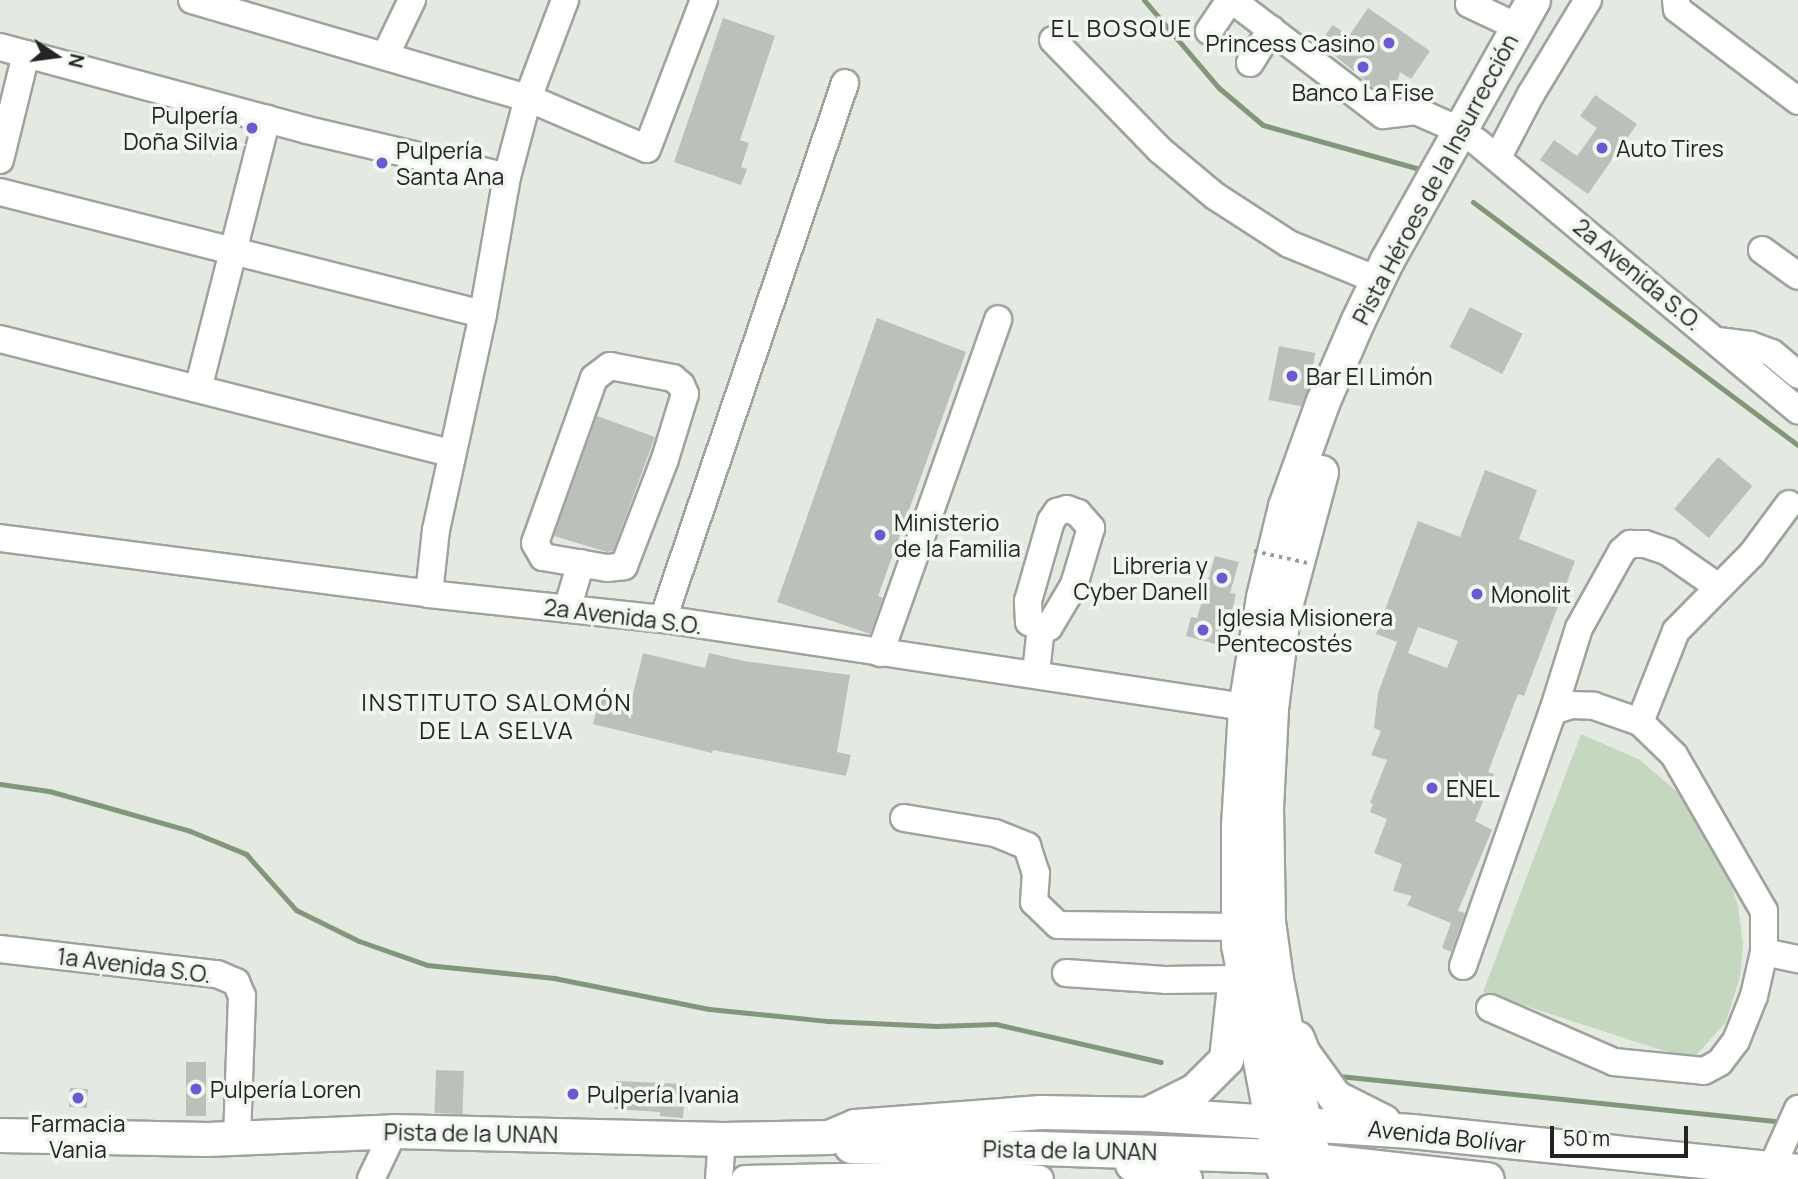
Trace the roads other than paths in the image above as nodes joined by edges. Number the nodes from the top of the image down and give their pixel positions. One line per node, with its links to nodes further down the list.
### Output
1 (192, 0): 10 (street)
2 (412, 0): 16 (street)
3 (565, 0): 19 (street)
4 (704, 0): 19 (street)
5 (1231, 0): 11 (street, 2a Avenida S.O.); 12 (street)
6 (1588, 0): 22 (street)
7 (1468, 1): 9 (street)
8 (1677, 4): 20 (street)
9 (1528, 7): 22 (main road, Pista Héroes de la Insurrección); 22 (main road, Pista Héroes de la Insurrección)
10 (264, 10): 16 (street)
11 (1271, 29): 17 (street); 22 (street, 2a Avenida S.O.)
12 (1209, 31)
13 (1053, 40): 29 (street)
14 (0, 47): 15 (street)
15 (26, 54): 21 (street); 23 (street)
16 (386, 54): 19 (street)
17 (1250, 63)
18 (845, 83): 44 (street)
19 (528, 98): 24 (street)
20 (1798, 101)
21 (267, 119): 24 (street); 27 (street)
22 (1478, 143): 29 (main road, Pista Héroes de la Insurrección); 33 (street, 2a Avenida S.O.); 59 (main road, Pista Héroes de la Insurrección)
23 (0, 160)
24 (507, 177): 30 (street)
25 (0, 192): 27 (street)
26 (1762, 250): 28 (street)
27 (233, 251): 30 (street); 35 (street)
28 (1798, 276)
29 (1377, 281): 48 (main road, Pista Héroes de la Insurrección)
30 (483, 314): 37 (street)
31 (998, 318): 46 (street)
32 (0, 339): 35 (street)
33 (1718, 341): 34 (street); 36 (street, 2a Avenida S.O.)
34 (1798, 375)
35 (198, 389): 37 (street)
36 (1798, 410)
37 (452, 453): 42 (street)
38 (1789, 504): 41 (street)
39 (0, 538): 42 (street, 2a Avenida S.O.)
40 (581, 563): 40 (street); 43 (street)
41 (1717, 586): 49 (street); 50 (street)
42 (429, 594): 43 (street, 2a Avenida S.O.)
43 (567, 609): 44 (street, 2a Avenida S.O.)
44 (663, 620): 46 (street, 2a Avenida S.O.)
45 (1041, 627): 47 (street)
46 (880, 653): 47 (street, 2a Avenida S.O.)
47 (1036, 673): 48 (street, 2a Avenida S.O.)
48 (1245, 707): 52 (main road, Pista Héroes de la Insurrección)
49 (1553, 711): 50 (street); 56 (street)
50 (1640, 722): 54 (street)
51 (904, 818): 52 (street)
52 (1238, 936): 58 (main road); 63 (main road, Pista Héroes de la Insurrección)
53 (0, 949): 70 (street, 1a Avenida S.O.)
54 (1764, 951): 55 (street); 60 (street)
55 (1798, 959)
56 (1462, 966)
57 (1066, 973): 58 (street)
58 (1234, 979): 62 (main road)
59 (1276, 979): 64 (main road, Pista Héroes de la Insurrección); 66 (main road)
60 (1490, 1008)
61 (1798, 1109): 76 (street)
62 (1149, 1114): 63 (main road, Pista de la UNAN); 68 (main road, Pista de la UNAN)
63 (1271, 1121): 64 (main road, Pista de la UNAN); 74 (main road, Pista Héroes de la Insurrección)
64 (1304, 1122): 66 (main road, Avenida Bolívar); 75 (main road, Pista Héroes de la Insurrección)
65 (394, 1131): 70 (main road, Pista de la UNAN); 71 (main road, Pista de la UNAN); 78 (street)
66 (1411, 1131): 76 (main road, Avenida Bolívar)
67 (0, 1135): 69 (main road, Pista de la UNAN)
68 (829, 1137): 71 (main road, Pista de la UNAN); 73 (main road, Pista de la UNAN)
69 (113, 1138): 70 (main road, Pista de la UNAN); 72 (main road, Pista de la UNAN)
70 (237, 1138)
71 (722, 1139): 79 (street)
72 (0, 1158)
73 (1040, 1163): 74 (main road, Pista de la UNAN); 80 (street); 81 (main road)
74 (1282, 1167): 75 (main road, Pista de la UNAN)
75 (1316, 1169): 77 (main road, Avenida Bolívar)
76 (1777, 1174)
77 (1465, 1178)
78 (371, 1179)
79 (719, 1179)
80 (756, 1179)
81 (1185, 1179)

